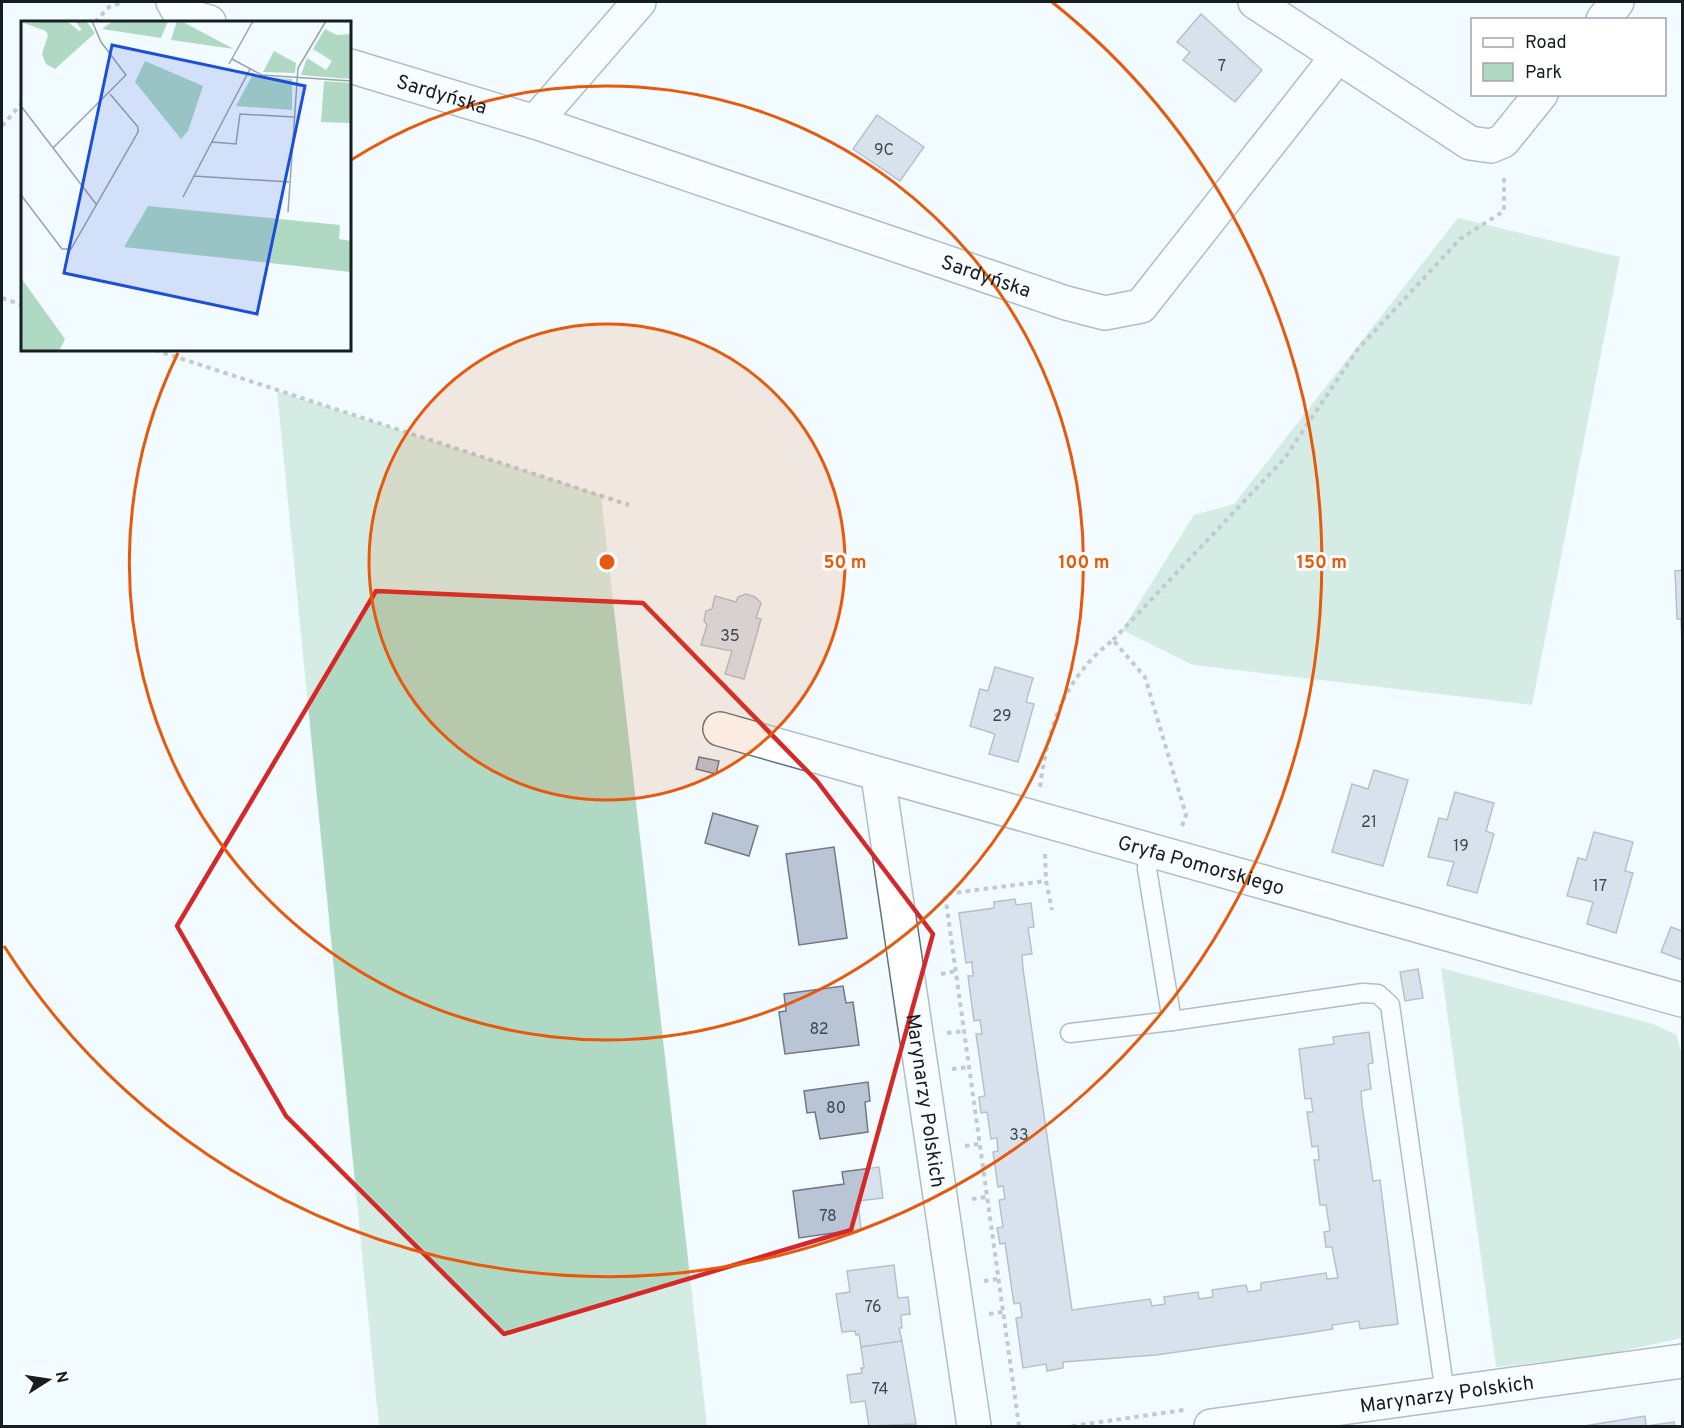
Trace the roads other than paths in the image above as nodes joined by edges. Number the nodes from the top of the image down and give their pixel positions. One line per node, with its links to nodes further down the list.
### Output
1 (173, 2): 6 (street)
2 (639, 2): 10 (street)
3 (1255, 2): 7 (street)
4 (1617, 2): 5 (street)
5 (1605, 18)
6 (205, 21)
7 (1337, 57): 9 (street); 10 (street, Sardyńska)
8 (351, 66): 10 (street, Sardyńska)
9 (1539, 96)
10 (534, 122)
11 (720, 729): 12 (street, Gryfa Pomorskiego)
12 (878, 776): 13 (street, Gryfa Pomorskiego); 19 (street, Marynarzy Polskich)
13 (1159, 854): 14 (street, Gryfa Pomorskiego); 15 (lane)
14 (1683, 1000)
15 (1172, 1021): 16 (lane); 18 (lane)
16 (1070, 1034)
17 (1683, 1361): 18 (street, Marynarzy Polskich)
18 (1445, 1394): 20 (street, Marynarzy Polskich)
19 (974, 1426)
20 (1211, 1426)

